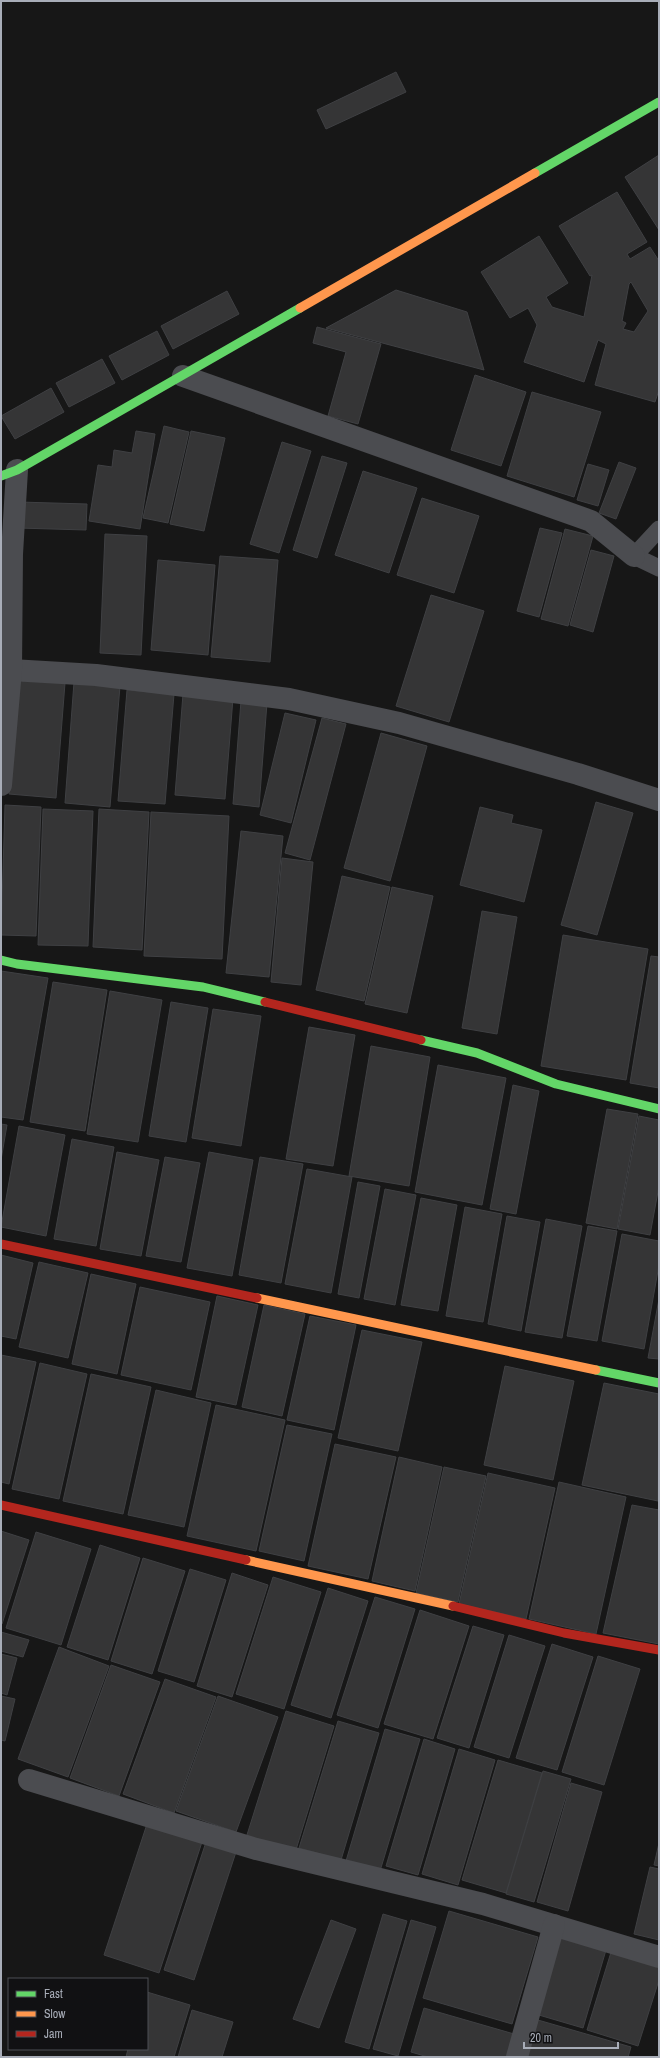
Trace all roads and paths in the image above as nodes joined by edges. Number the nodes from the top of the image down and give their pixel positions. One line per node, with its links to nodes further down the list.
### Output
1 (659, 102): 2 (street)
2 (183, 376): 3 (street); 5 (street)
3 (9, 473): 7 (street)
4 (659, 529): 5 (lane)
5 (634, 556): 6 (lane)
6 (659, 568)
7 (11, 670): 8 (street); 9 (street)
8 (1, 785)
9 (659, 800)
10 (1, 960): 11 (street)
11 (659, 1109)
12 (1, 1244): 13 (street)
13 (659, 1383)
14 (1, 1505): 15 (street)
15 (659, 1650)
16 (28, 1780): 17 (street)
17 (554, 1925): 18 (street); 19 (street)
18 (659, 1957)
19 (517, 2057)

